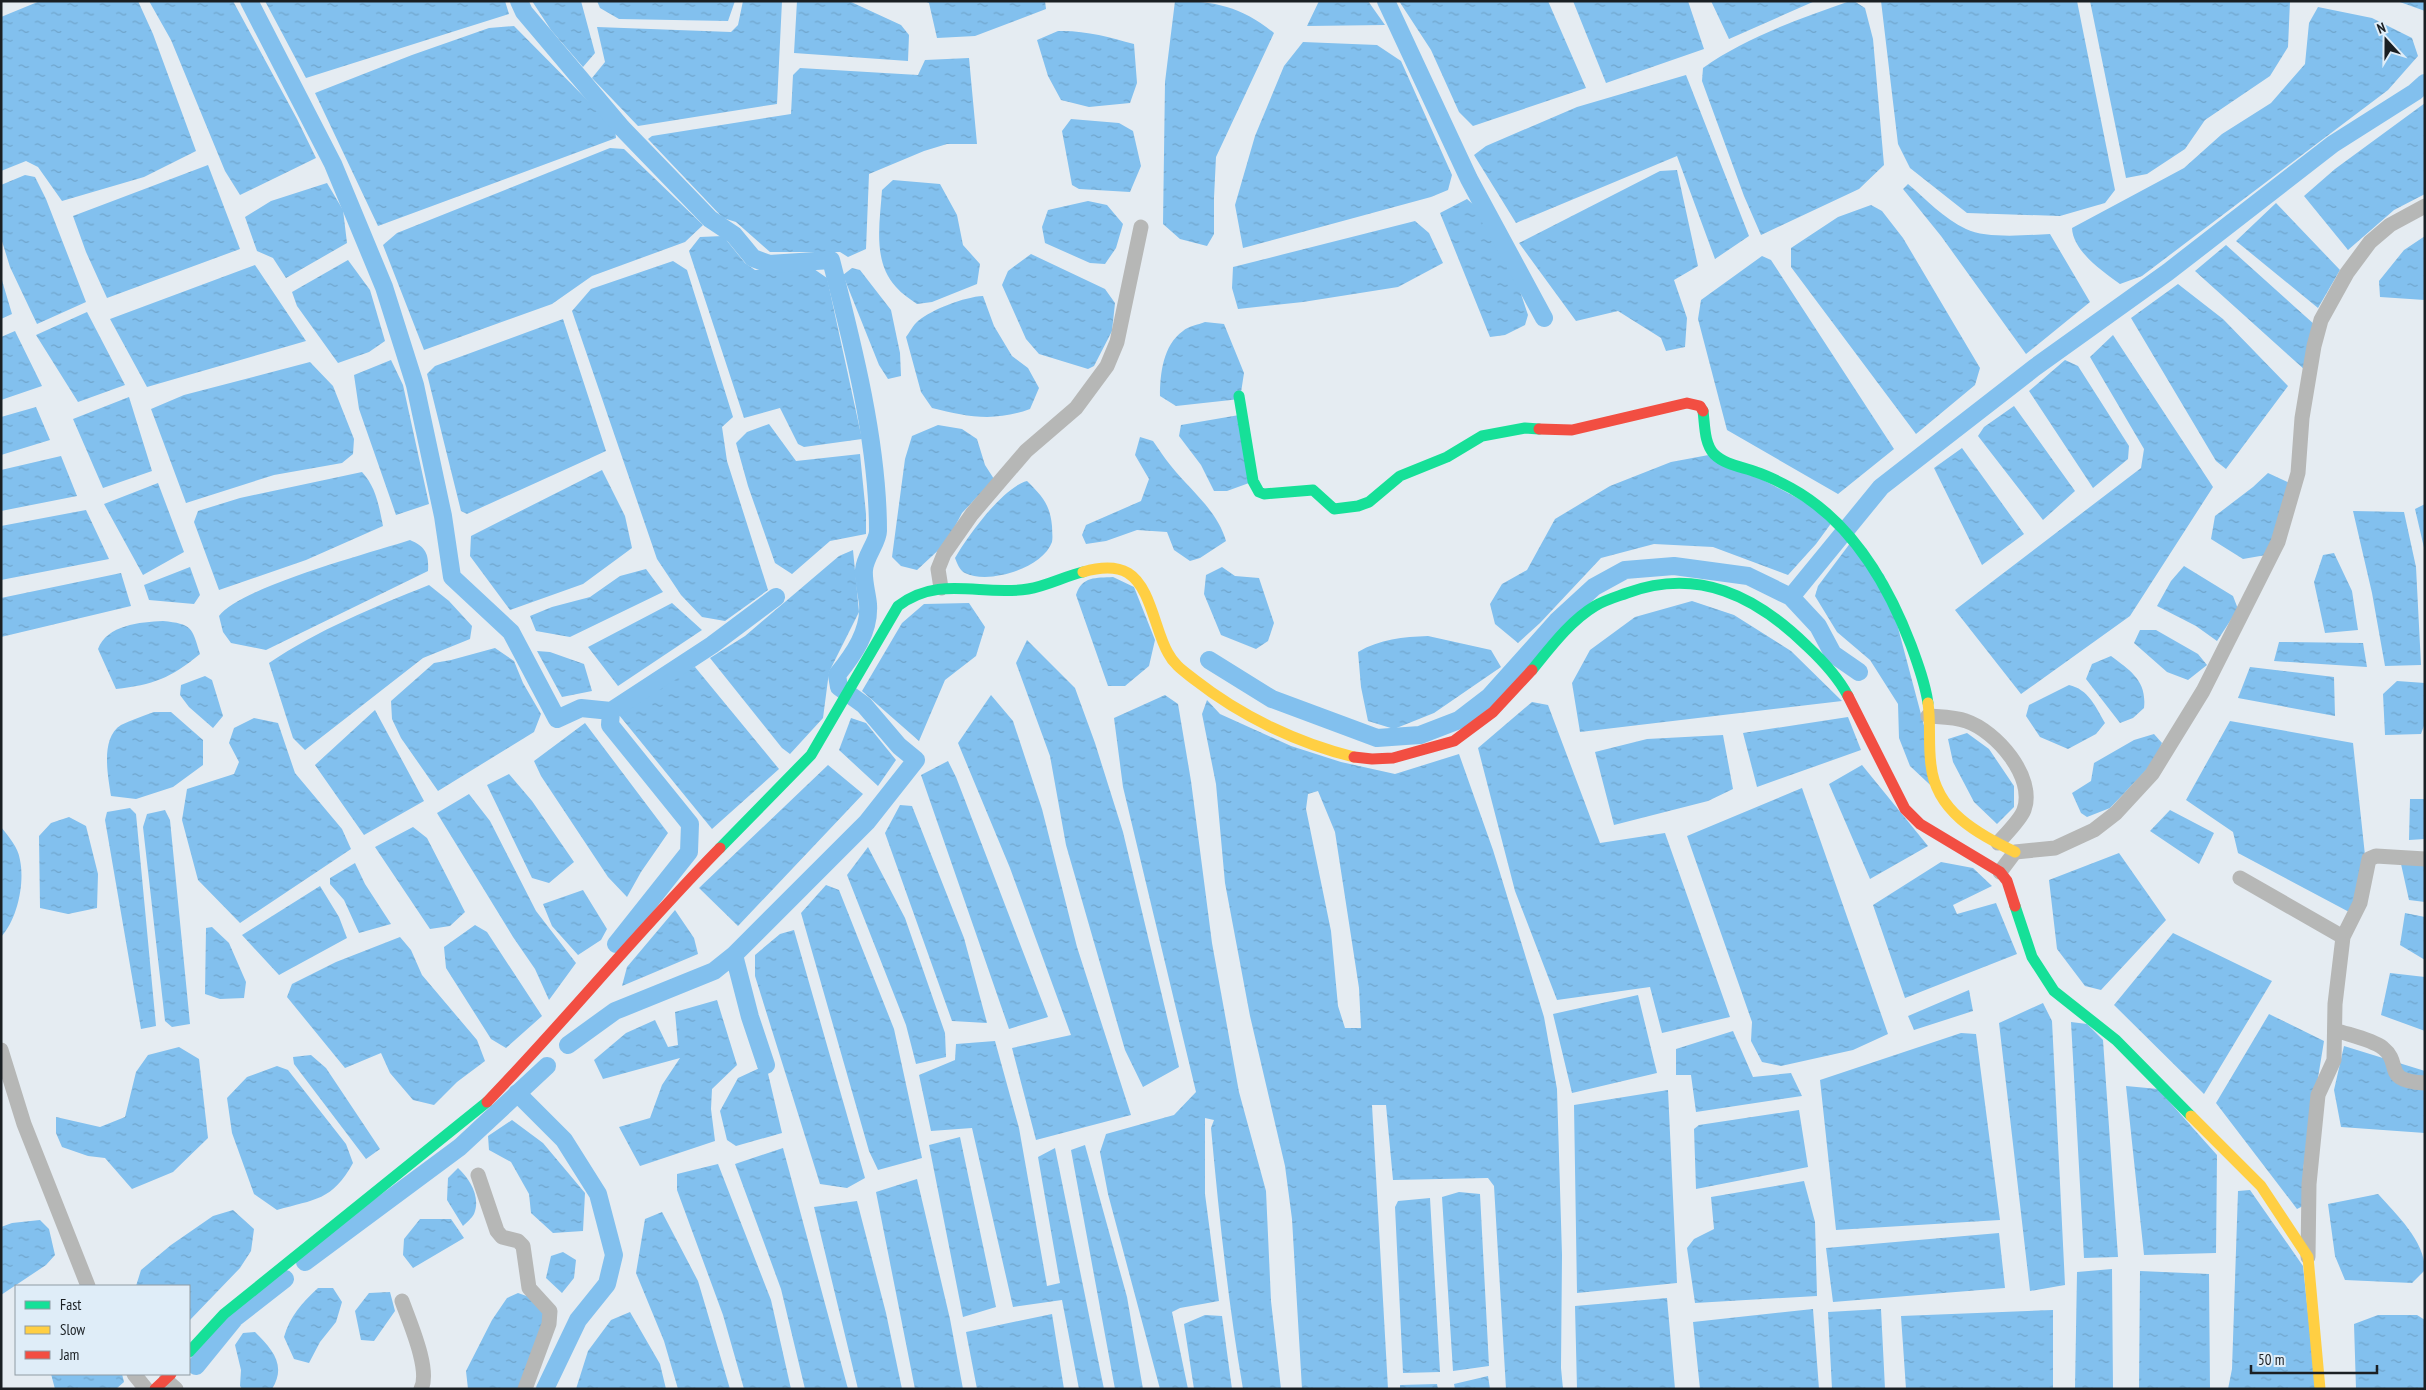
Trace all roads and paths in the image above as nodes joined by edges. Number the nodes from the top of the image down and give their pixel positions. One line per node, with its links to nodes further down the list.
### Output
1 (2425, 206): 7 (street)
2 (1141, 227): 4 (street)
3 (1238, 396): 5 (street)
4 (941, 588): 9 (street); 19 (street)
5 (1928, 716): 6 (street); 6 (street)
6 (1998, 843): 7 (street)
7 (2015, 852): 9 (street)
8 (2425, 859): 11 (street)
9 (2000, 872): 16 (street)
10 (2240, 878): 11 (street)
11 (2343, 937): 12 (street)
12 (2335, 1030): 14 (street); 16 (street)
13 (1, 1050): 17 (street)
14 (2425, 1083)
15 (478, 1175): 23 (street)
16 (2308, 1257): 24 (street)
17 (88, 1285)
18 (402, 1301): 22 (street)
19 (190, 1351)
20 (135, 1375): 21 (street)
21 (146, 1389)
22 (421, 1389)
23 (525, 1389)
24 (2320, 1389)

